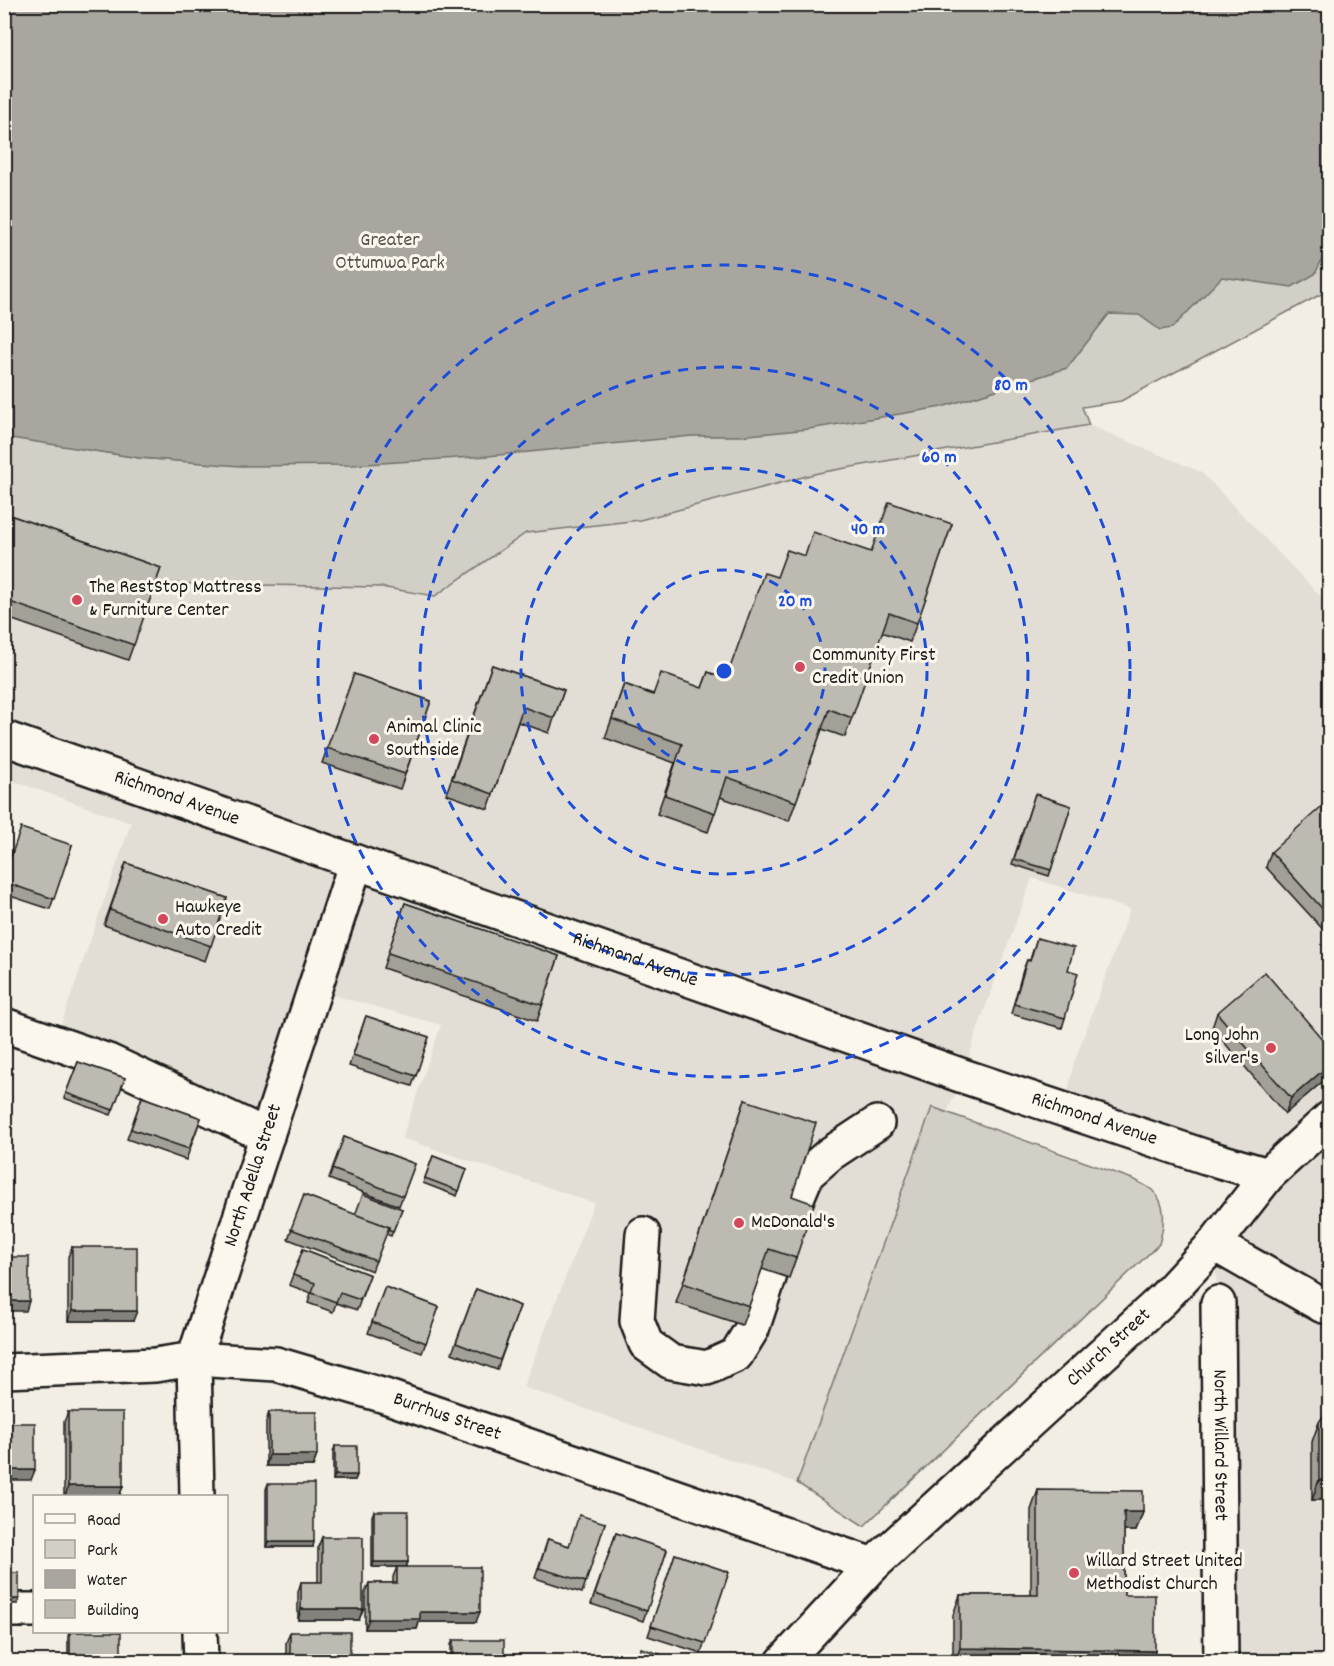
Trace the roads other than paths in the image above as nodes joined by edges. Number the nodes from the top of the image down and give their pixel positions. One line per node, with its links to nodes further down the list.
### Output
1 (4, 738): 2 (street, Richmond Avenue)
2 (356, 862): 6 (street, North Adella Street); 7 (street, Richmond Avenue)
3 (4, 1025): 6 (street)
4 (1329, 1118): 7 (street, Church Street)
5 (877, 1122): 8 (street)
6 (267, 1136): 12 (street, North Adella Street)
7 (1268, 1175): 9 (street, Church Street)
8 (642, 1234)
9 (1214, 1244): 11 (street); 15 (street, Church Street)
10 (1218, 1303): 21 (street, North Willard Street)
11 (1329, 1306)
12 (194, 1359): 13 (street, Burrhus Street); 14 (street, North Adella Street); 15 (street, Burrhus Street)
13 (4, 1371)
14 (197, 1495)
15 (873, 1565): 20 (street, Church Street)
16 (4, 1610): 17 (street)
17 (33, 1610)
18 (200, 1633): 19 (street)
19 (201, 1662)
20 (783, 1662)
21 (1221, 1662)

